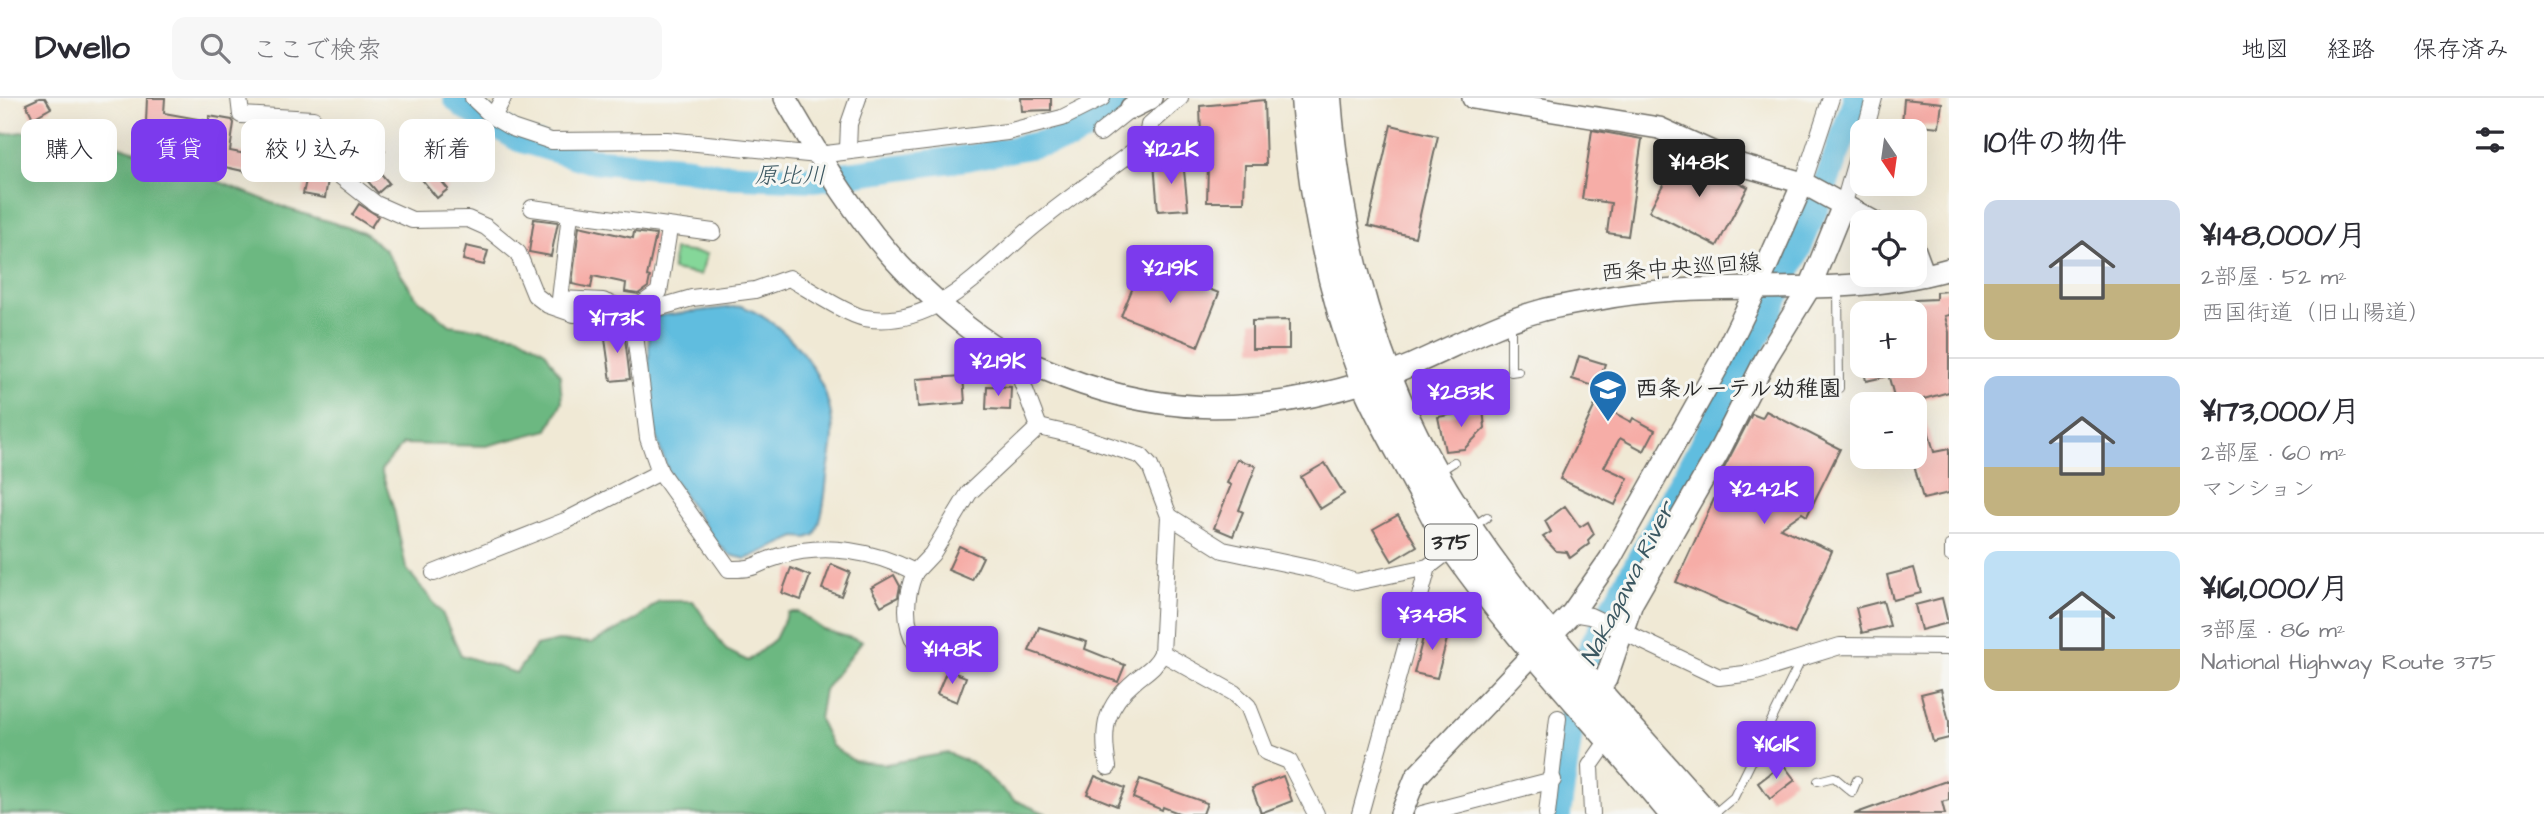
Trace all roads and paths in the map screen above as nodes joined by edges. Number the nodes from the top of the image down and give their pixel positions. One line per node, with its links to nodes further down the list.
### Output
1 (239, 98): 35 (street)
2 (473, 98): 16 (street)
3 (503, 98): 16 (street)
4 (785, 98): 20 (street, 西条中央巡回線)
5 (858, 98): 19 (street)
6 (1151, 98): 15 (street)
7 (1180, 98): 36 (street)
8 (1304, 98): 41 (highway, 375)
9 (1327, 98): 41 (highway, 375)
10 (1473, 98): 14 (street)
11 (1831, 98): 22 (street)
12 (1874, 98): 17 (street)
13 (1098, 99): 15 (street); 19 (street)
14 (1505, 101): 22 (street)
15 (1131, 108): 18 (street)
16 (494, 117): 20 (street)
17 (1868, 119)
18 (1100, 133)
19 (848, 149): 20 (street)
20 (821, 159): 36 (street, 西条中央巡回線)
21 (1850, 175): 23 (street)
22 (1806, 185): 23 (street); 34 (street)
23 (1841, 202): 25 (street); 33 (street)
24 (532, 208): 26 (street)
25 (1854, 210)
26 (570, 214): 27 (street); 35 (street)
27 (669, 229): 28 (street); 37 (street)
28 (713, 232)
29 (1949, 269): 30 (street, 西条中央巡回線)
30 (1927, 274)
31 (1850, 283): 32 (street, 西条中央巡回線)
32 (1838, 284): 33 (street, 西条中央巡回線); 42 (lane)
33 (1807, 287): 34 (street, 西条中央巡回線); 53 (street)
34 (1761, 288): 38 (street, 西条中央巡回線); 52 (street)
35 (605, 302): 37 (street)
36 (941, 304): 37 (street); 39 (street, 西条中央巡回線)
37 (632, 311): 44 (street)
38 (1511, 323): 40 (lane); 41 (street, 西条中央巡回線)
39 (1012, 356): 41 (street, 西条中央巡回線); 43 (street)
40 (1518, 371)
41 (1376, 378): 46 (highway, 375); 46 (highway, 375)
42 (1839, 388)
43 (1039, 428): 45 (street); 50 (street)
44 (660, 472): 50 (street); 51 (street)
45 (1169, 516): 49 (street); 57 (street)
46 (1470, 531): 49 (street); 54 (highway, 375)
47 (1949, 545): 48 (lane)
48 (1949, 557)
49 (1428, 567): 68 (street)
50 (915, 572): 55 (street)
51 (434, 573)
52 (1581, 615): 53 (street); 54 (street)
53 (1619, 632): 58 (street); 60 (street)
54 (1542, 644): 59 (highway, 375); 69 (street)
55 (917, 646)
56 (1949, 647): 58 (street)
57 (1162, 653): 63 (street); 67 (street)
58 (1801, 659): 75 (lane)
59 (1568, 672): 60 (highway, 375); 62 (highway, 375)
60 (1598, 690): 74 (highway, 375)
61 (1558, 718): 64 (street)
62 (1607, 732): 72 (street); 73 (highway, 375)
63 (1108, 767)
64 (1553, 780): 70 (street); 71 (street)
65 (1818, 780): 66 (lane)
66 (1857, 780)
67 (1316, 814)
68 (1360, 814)
69 (1401, 814)
70 (1422, 814)
71 (1547, 814)
72 (1592, 814)
73 (1674, 814)
74 (1705, 814)
75 (1714, 814)

